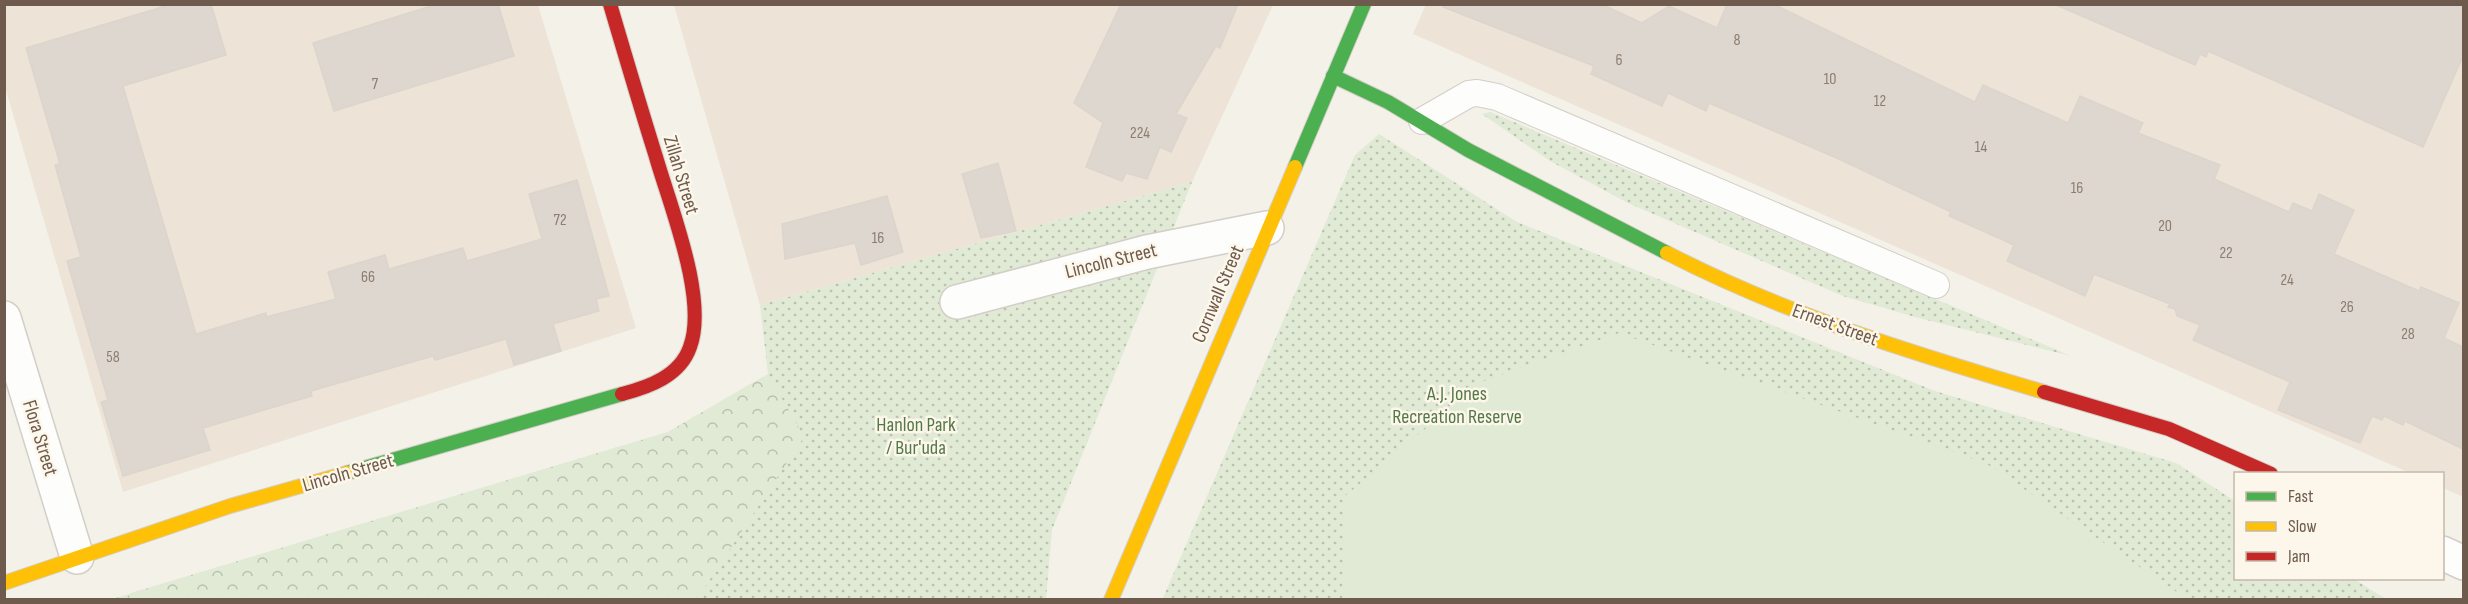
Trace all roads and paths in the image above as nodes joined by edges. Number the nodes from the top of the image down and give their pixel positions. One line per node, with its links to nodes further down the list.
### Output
1 (610, 4): 9 (street, Zillah Street)
2 (1364, 4): 3 (street, Cornwall Street)
3 (1333, 76): 4 (street, Ernest Street); 5 (street, Cornwall Street)
4 (1422, 121): 6 (lane); 10 (street, Ernest Street)
5 (1268, 228): 7 (street, Lincoln Street); 15 (street, Cornwall Street)
6 (1936, 285)
7 (957, 302)
8 (4, 318): 12 (street, Flora Street)
9 (685, 359): 12 (street, Lincoln Street)
10 (2266, 472)
11 (2444, 555): 13 (street)
12 (77, 557): 14 (street, Lincoln Street)
13 (2463, 563)
14 (4, 583)
15 (1111, 600)

